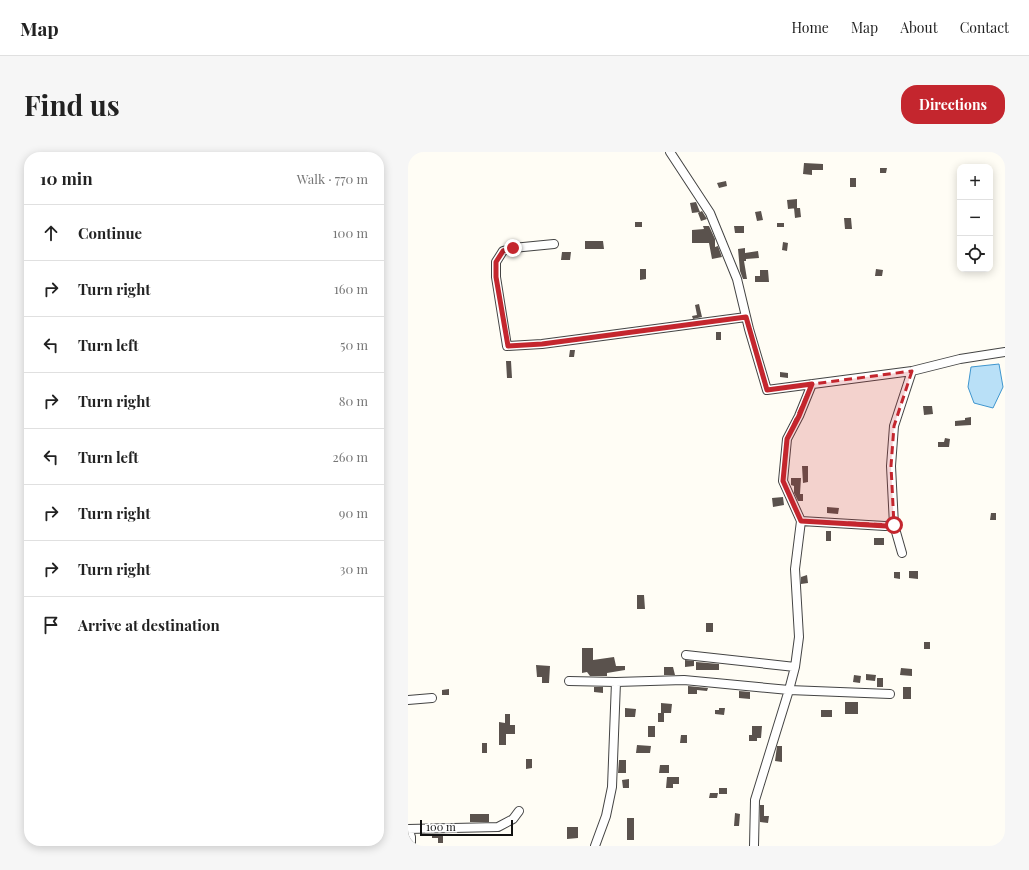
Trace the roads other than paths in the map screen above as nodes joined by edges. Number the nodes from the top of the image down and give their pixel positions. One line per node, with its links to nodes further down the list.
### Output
1 (670, 152): 3 (street)
2 (554, 244): 3 (street)
3 (746, 317): 6 (street)
4 (1005, 352): 5 (street)
5 (912, 371): 6 (street); 8 (street)
6 (812, 384): 7 (street)
7 (801, 521): 8 (street); 11 (street)
8 (894, 525): 9 (street)
9 (902, 553)
10 (686, 655): 11 (street)
11 (795, 667): 14 (street)
12 (569, 681): 13 (street)
13 (616, 682): 14 (street); 21 (street)
14 (789, 690): 15 (street); 22 (street)
15 (890, 694)
16 (432, 698): 17 (street)
17 (408, 700)
18 (519, 811): 19 (street)
19 (408, 829): 20 (street)
20 (411, 846)
21 (595, 846)
22 (754, 846)

